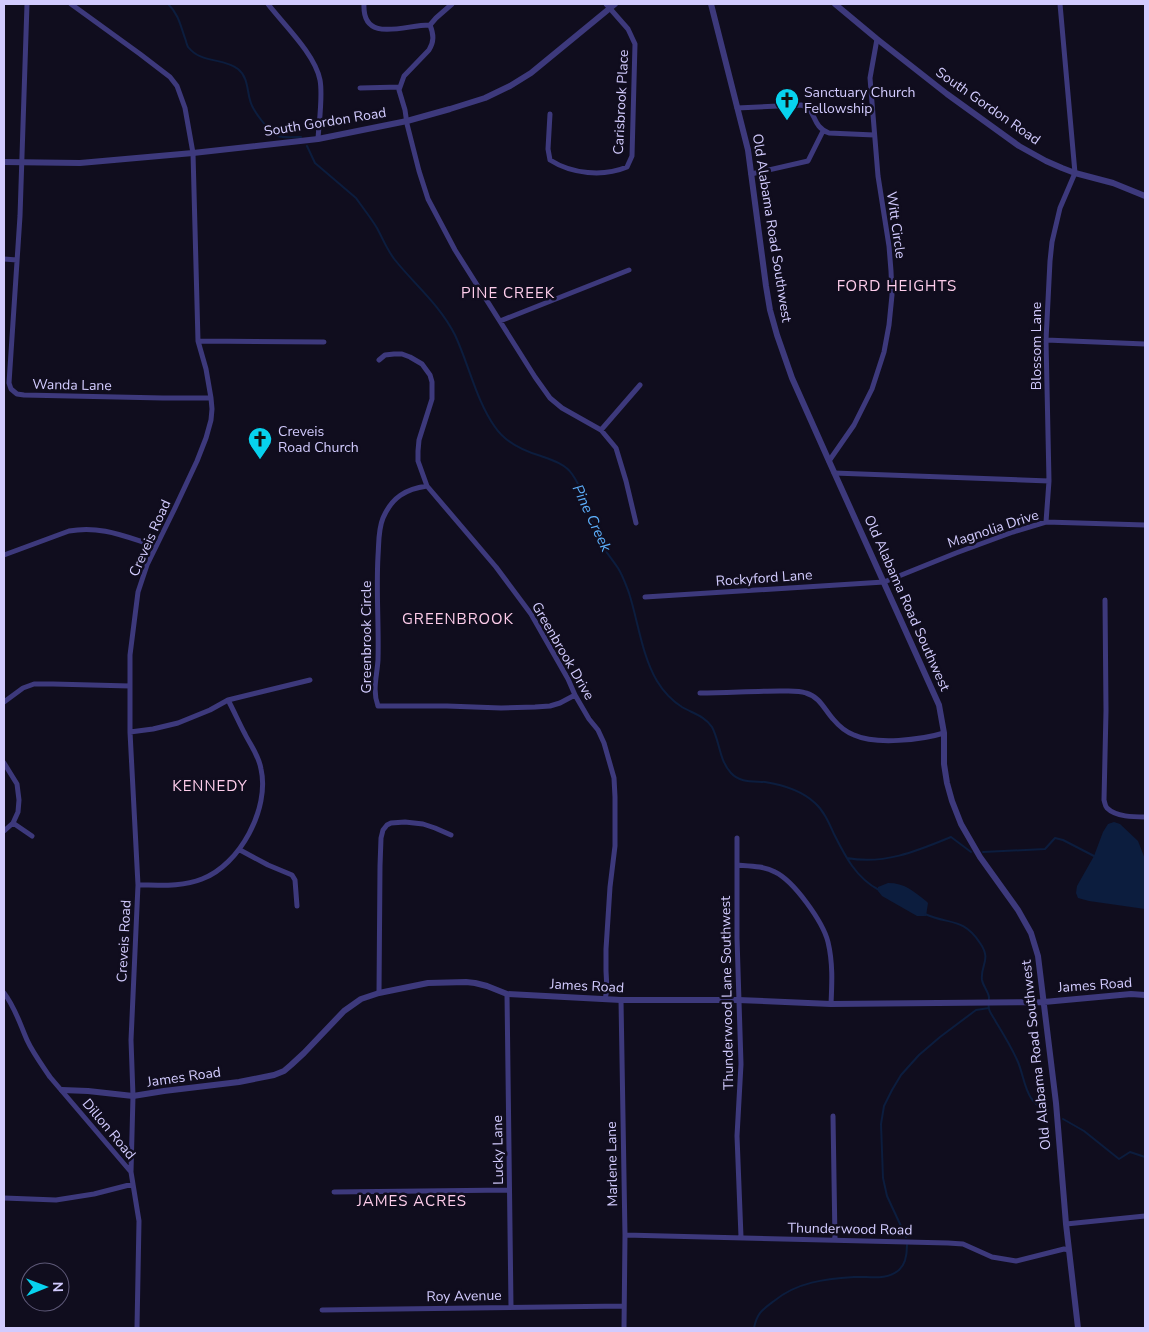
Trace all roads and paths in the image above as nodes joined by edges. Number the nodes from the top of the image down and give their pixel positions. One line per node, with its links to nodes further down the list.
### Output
1 (27, 4): 23 (street, Wanda Lane)
2 (71, 4): 21 (street, Creveis Road)
3 (268, 4): 20 (street)
4 (364, 4): 11 (street)
5 (452, 4): 11 (street)
6 (615, 4): 10 (street, South Gordon Road)
7 (712, 4): 15 (street, Old Alabama Road Southwest)
8 (835, 4): 12 (street, South Gordon Road)
9 (1060, 4): 24 (street)
10 (608, 6): 16 (street, Carisbrook Place); 17 (street, South Gordon Road)
11 (430, 26): 13 (street)
12 (877, 39): 19 (street, Witt Circle); 24 (street, South Gordon Road)
13 (400, 87): 14 (street); 17 (street)
14 (360, 88)
15 (737, 108): 18 (street); 25 (street, Old Alabama Road Southwest)
16 (550, 114)
17 (407, 121): 20 (street, South Gordon Road); 30 (street)
18 (823, 130): 19 (street); 25 (street)
19 (874, 135): 39 (street, Witt Circle)
20 (318, 139): 21 (street, South Gordon Road)
21 (193, 153): 23 (street, South Gordon Road); 32 (street, Creveis Road)
22 (4, 162): 23 (street, South Gordon Road)
23 (21, 163): 28 (street, Wanda Lane)
24 (1075, 173): 26 (street, South Gordon Road); 31 (street, Blossom Lane)
25 (751, 174): 39 (street, Old Alabama Road Southwest)
26 (1145, 196)
27 (4, 259): 28 (street)
28 (17, 260): 37 (street, Wanda Lane)
29 (628, 270): 30 (street)
30 (500, 321): 38 (street)
31 (1046, 340): 34 (street); 41 (street, Blossom Lane)
32 (198, 341): 33 (street); 37 (street, Creveis Road)
33 (324, 342)
34 (1145, 344)
35 (379, 360): 42 (street, Greenbrook Drive)
36 (640, 385): 38 (street)
37 (211, 398): 46 (street, Creveis Road)
38 (601, 430): 44 (street)
39 (829, 462): 40 (street, Old Alabama Road Southwest)
40 (834, 473): 41 (street); 48 (street, Old Alabama Road Southwest)
41 (1049, 481): 43 (street, Blossom Lane)
42 (427, 486): 54 (street, Greenbrook Drive); 54 (street, Greenbrook Circle)
43 (1046, 522): 45 (street, Magnolia Drive); 48 (street, Magnolia Drive)
44 (636, 523)
45 (1145, 525)
46 (156, 546): 47 (street); 52 (street, Creveis Road)
47 (4, 555)
48 (884, 582): 49 (street, Rockyford Lane); 58 (street, Old Alabama Road Southwest)
49 (645, 597)
50 (1104, 600): 60 (street)
51 (310, 680): 55 (street)
52 (130, 686): 56 (street); 57 (street, Creveis Road)
53 (700, 693): 58 (street)
54 (574, 695): 74 (street, Greenbrook Drive)
55 (228, 700): 57 (street); 66 (street)
56 (4, 702)
57 (130, 732): 68 (street, Creveis Road)
58 (944, 733): 77 (street, Old Alabama Road Southwest)
59 (4, 762): 61 (street)
60 (1145, 817)
61 (13, 823): 62 (street); 64 (street)
62 (4, 831)
63 (451, 835): 70 (street)
64 (32, 836)
65 (737, 838): 67 (street, Thunderwood Lane Southwest)
66 (240, 850): 68 (street); 69 (street)
67 (737, 866): 76 (street, Thunderwood Lane Southwest); 78 (street)
68 (138, 885): 80 (street, Creveis Road)
69 (297, 906)
70 (379, 993): 72 (street, James Road); 80 (street, James Road)
71 (4, 994): 79 (street, Dillon Road)
72 (507, 994): 74 (street, James Road); 84 (street, Lucky Lane)
73 (1145, 994): 77 (street, James Road)
74 (605, 999): 75 (street, James Road)
75 (620, 1000): 76 (street, James Road); 89 (street, Marlene Lane)
76 (738, 1000): 78 (street, James Road); 90 (street, Thunderwood Lane Southwest)
77 (1044, 1002): 78 (street, James Road); 88 (street, Old Alabama Road Southwest)
78 (831, 1004)
79 (62, 1090): 80 (street, James Road); 82 (street, Dillon Road)
80 (133, 1096): 82 (street, Creveis Road)
81 (833, 1116): 91 (street)
82 (131, 1172): 83 (street, Dillon Road)
83 (133, 1184): 86 (street); 96 (street, Dillon Road)
84 (510, 1190): 85 (street); 94 (street, Lucky Lane)
85 (334, 1192)
86 (4, 1198)
87 (1145, 1216): 88 (street)
88 (1066, 1224): 92 (street, Old Alabama Road Southwest)
89 (625, 1235): 90 (street, Thunderwood Road); 93 (street, Marlene Lane)
90 (741, 1237): 91 (street, Thunderwood Road)
91 (835, 1240): 92 (street, Thunderwood Road)
92 (1069, 1250): 98 (street, Old Alabama Road Southwest)
93 (624, 1306): 94 (street, Roy Avenue); 97 (street, Marlene Lane)
94 (511, 1307): 95 (street, Roy Avenue)
95 (322, 1310)
96 (137, 1328)
97 (624, 1328)
98 (1078, 1328)

